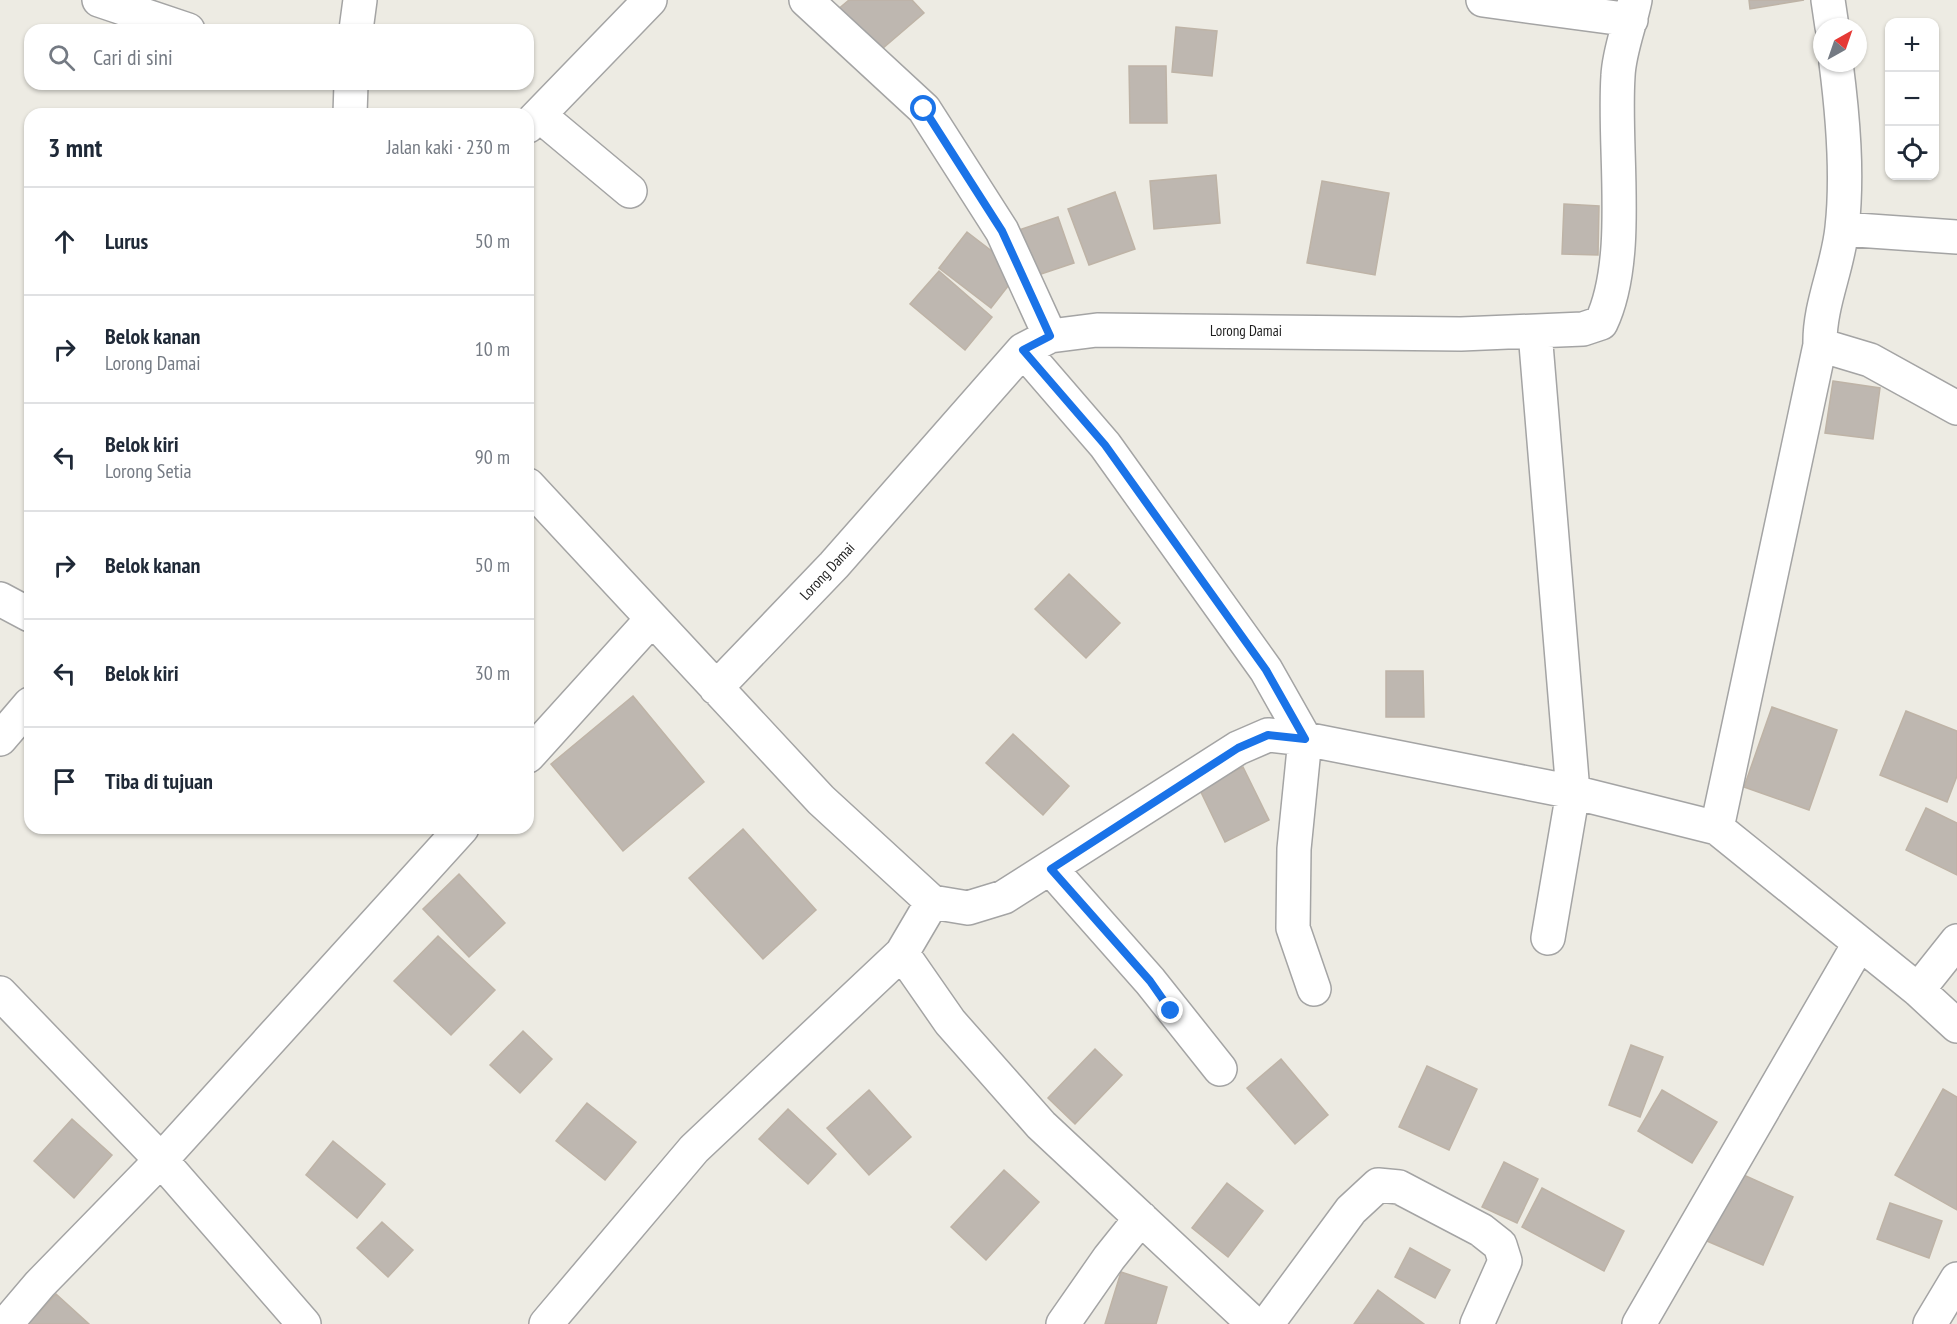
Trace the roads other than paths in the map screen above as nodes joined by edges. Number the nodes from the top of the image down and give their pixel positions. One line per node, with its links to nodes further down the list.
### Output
1 (99, 0): 9 (street)
2 (360, 0): 10 (street)
3 (650, 0): 14 (street)
4 (806, 0): 19 (street)
5 (1483, 0): 7 (street)
6 (1828, 0): 8 (street)
7 (1633, 10): 18 (street, Lorong Damai)
8 (1831, 18)
9 (170, 24)
10 (357, 24)
11 (1837, 72): 16 (street)
12 (351, 90): 13 (street)
13 (350, 108)
14 (534, 121): 15 (street)
15 (630, 191)
16 (1842, 229): 17 (street); 20 (street)
17 (1957, 237)
18 (1534, 332): 19 (street, Lorong Damai); 31 (street)
19 (1036, 343): 26 (street, Lorong Damai); 29 (street)
20 (1820, 345): 21 (street); 32 (street)
21 (1957, 408)
22 (534, 491): 25 (street)
23 (0, 599): 24 (street)
24 (24, 612)
25 (652, 619): 26 (street); 30 (street)
26 (716, 688): 35 (street)
27 (24, 711): 28 (street)
28 (0, 739)
29 (1305, 739): 31 (street); 34 (street); 40 (street)
30 (534, 749)
31 (1573, 792): 32 (street); 36 (street)
32 (1716, 828): 38 (street)
33 (457, 834): 45 (street)
34 (1051, 869): 35 (street); 44 (street)
35 (932, 902): 39 (street)
36 (1548, 938)
37 (1957, 941): 41 (street)
38 (1858, 944): 41 (street); 55 (street)
39 (902, 953): 46 (street); 50 (street)
40 (1314, 989)
41 (1918, 990): 43 (street)
42 (0, 993): 45 (street)
43 (1957, 1026)
44 (1220, 1069)
45 (161, 1160): 48 (street); 49 (street)
46 (1141, 1218): 51 (street); 52 (street)
47 (1957, 1280): 56 (street)
48 (6, 1324)
49 (304, 1324)
50 (546, 1324)
51 (1063, 1324)
52 (1254, 1324)
53 (1267, 1324): 54 (street)
54 (1477, 1324)
55 (1639, 1324)
56 (1930, 1324)

